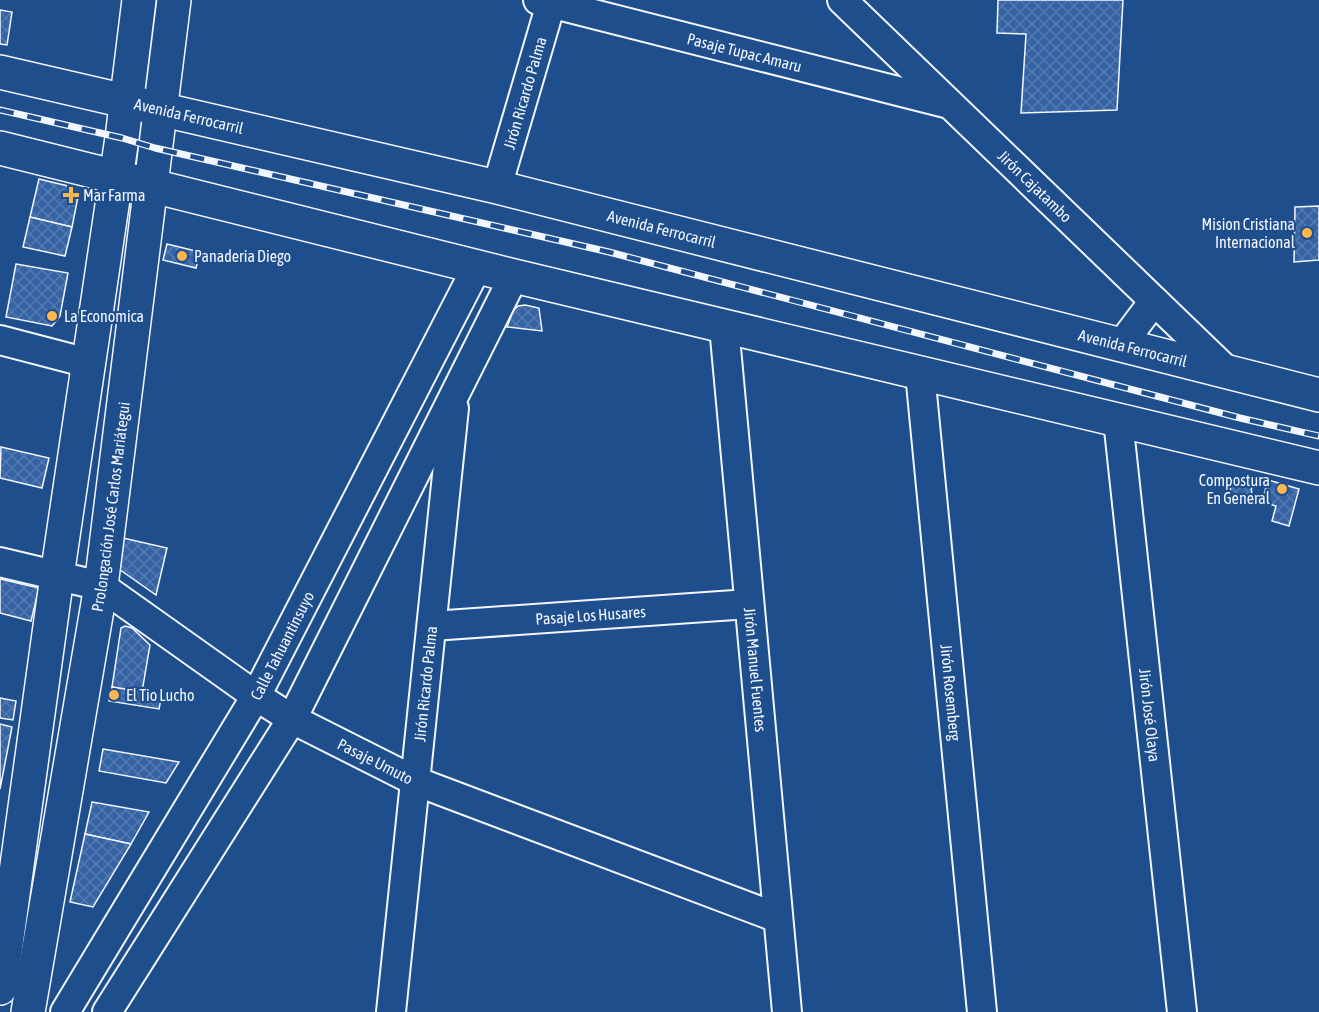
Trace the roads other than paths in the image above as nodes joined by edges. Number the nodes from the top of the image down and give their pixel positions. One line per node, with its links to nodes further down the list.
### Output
1 (139, 0): 6 (main road)
2 (174, 0): 8 (main road, Prolongación José Carlos Mariátegui)
3 (842, 0): 7 (street, Jirón Cajatambo)
4 (547, 1): 7 (street, Pasaje Tupac Amaru); 12 (street, Jirón Ricardo Palma)
5 (0, 72): 6 (main road, Avenida Ferrocarril)
6 (126, 103): 8 (main road, Avenida Ferrocarril); 10 (main road)
7 (950, 104): 15 (street, Jirón Cajatambo)
8 (160, 110): 11 (main road, Prolongación José Carlos Mariátegui); 12 (main road, Avenida Ferrocarril)
9 (0, 148): 10 (main road)
10 (116, 177): 11 (main road); 19 (main road)
11 (150, 185): 13 (main road); 28 (main road, Prolongación José Carlos Mariátegui)
12 (497, 187): 18 (main road, Avenida Ferrocarril)
13 (477, 267): 14 (main road); 31 (street, Calle Tahuantinsuyo)
14 (514, 276): 16 (main road); 22 (street)
15 (1154, 301): 18 (street); 20 (street, Jirón Cajatambo)
16 (724, 326): 21 (main road); 29 (street, Jirón Manuel Fuentes)
17 (0, 340): 19 (street)
18 (1121, 345): 20 (main road, Avenida Ferrocarril)
19 (88, 363): 27 (main road)
20 (1228, 372): 23 (main road, Avenida Ferrocarril)
21 (920, 373): 24 (main road); 41 (street, Jirón Rosemberg)
22 (456, 391): 30 (street, Jirón Ricardo Palma); 32 (street)
23 (1319, 395)
24 (1118, 420): 25 (main road); 42 (street, Jirón José Olaya)
25 (1319, 468)
26 (0, 562): 27 (street, Pasaje Umuto)
27 (57, 576): 28 (street, Pasaje Umuto); 35 (main road)
28 (101, 586): 31 (street, Pasaje Umuto); 36 (main road, Prolongación José Carlos Mariátegui)
29 (749, 604): 30 (street, Pasaje Los Husares); 34 (street, Jirón Manuel Fuentes)
30 (432, 626): 33 (street, Jirón Ricardo Palma)
31 (256, 696): 32 (street, Pasaje Umuto); 37 (street, Calle Tahuantinsuyo)
32 (292, 719): 33 (street, Pasaje Umuto); 38 (street)
33 (415, 781): 34 (street, Pasaje Umuto); 39 (street, Jirón Ricardo Palma)
34 (778, 918): 40 (street, Jirón Manuel Fuentes)
35 (0, 988)
36 (28, 1012)
37 (65, 1012)
38 (107, 1012)
39 (391, 1012)
40 (788, 1012)
41 (982, 1012)
42 (1182, 1012)

